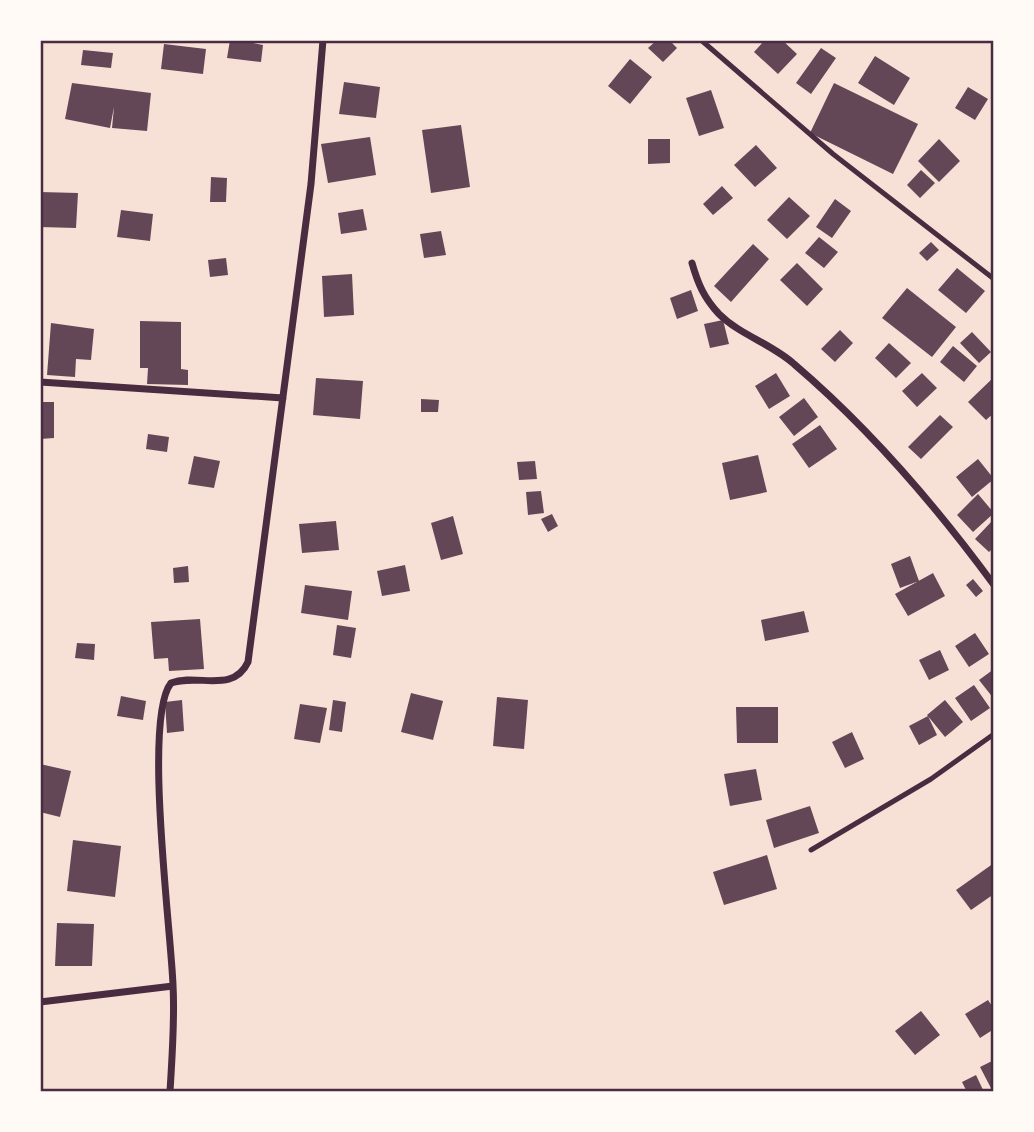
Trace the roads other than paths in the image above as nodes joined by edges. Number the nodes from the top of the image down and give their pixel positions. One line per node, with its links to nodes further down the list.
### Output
1 (323, 40): 6 (street)
2 (701, 40): 4 (lane)
3 (692, 263): 7 (street)
4 (994, 279)
5 (40, 382): 6 (street)
6 (283, 398): 10 (street)
7 (994, 584)
8 (994, 734): 9 (lane)
9 (811, 850)
10 (173, 986): 11 (street); 12 (street)
11 (40, 1002)
12 (170, 1092)

